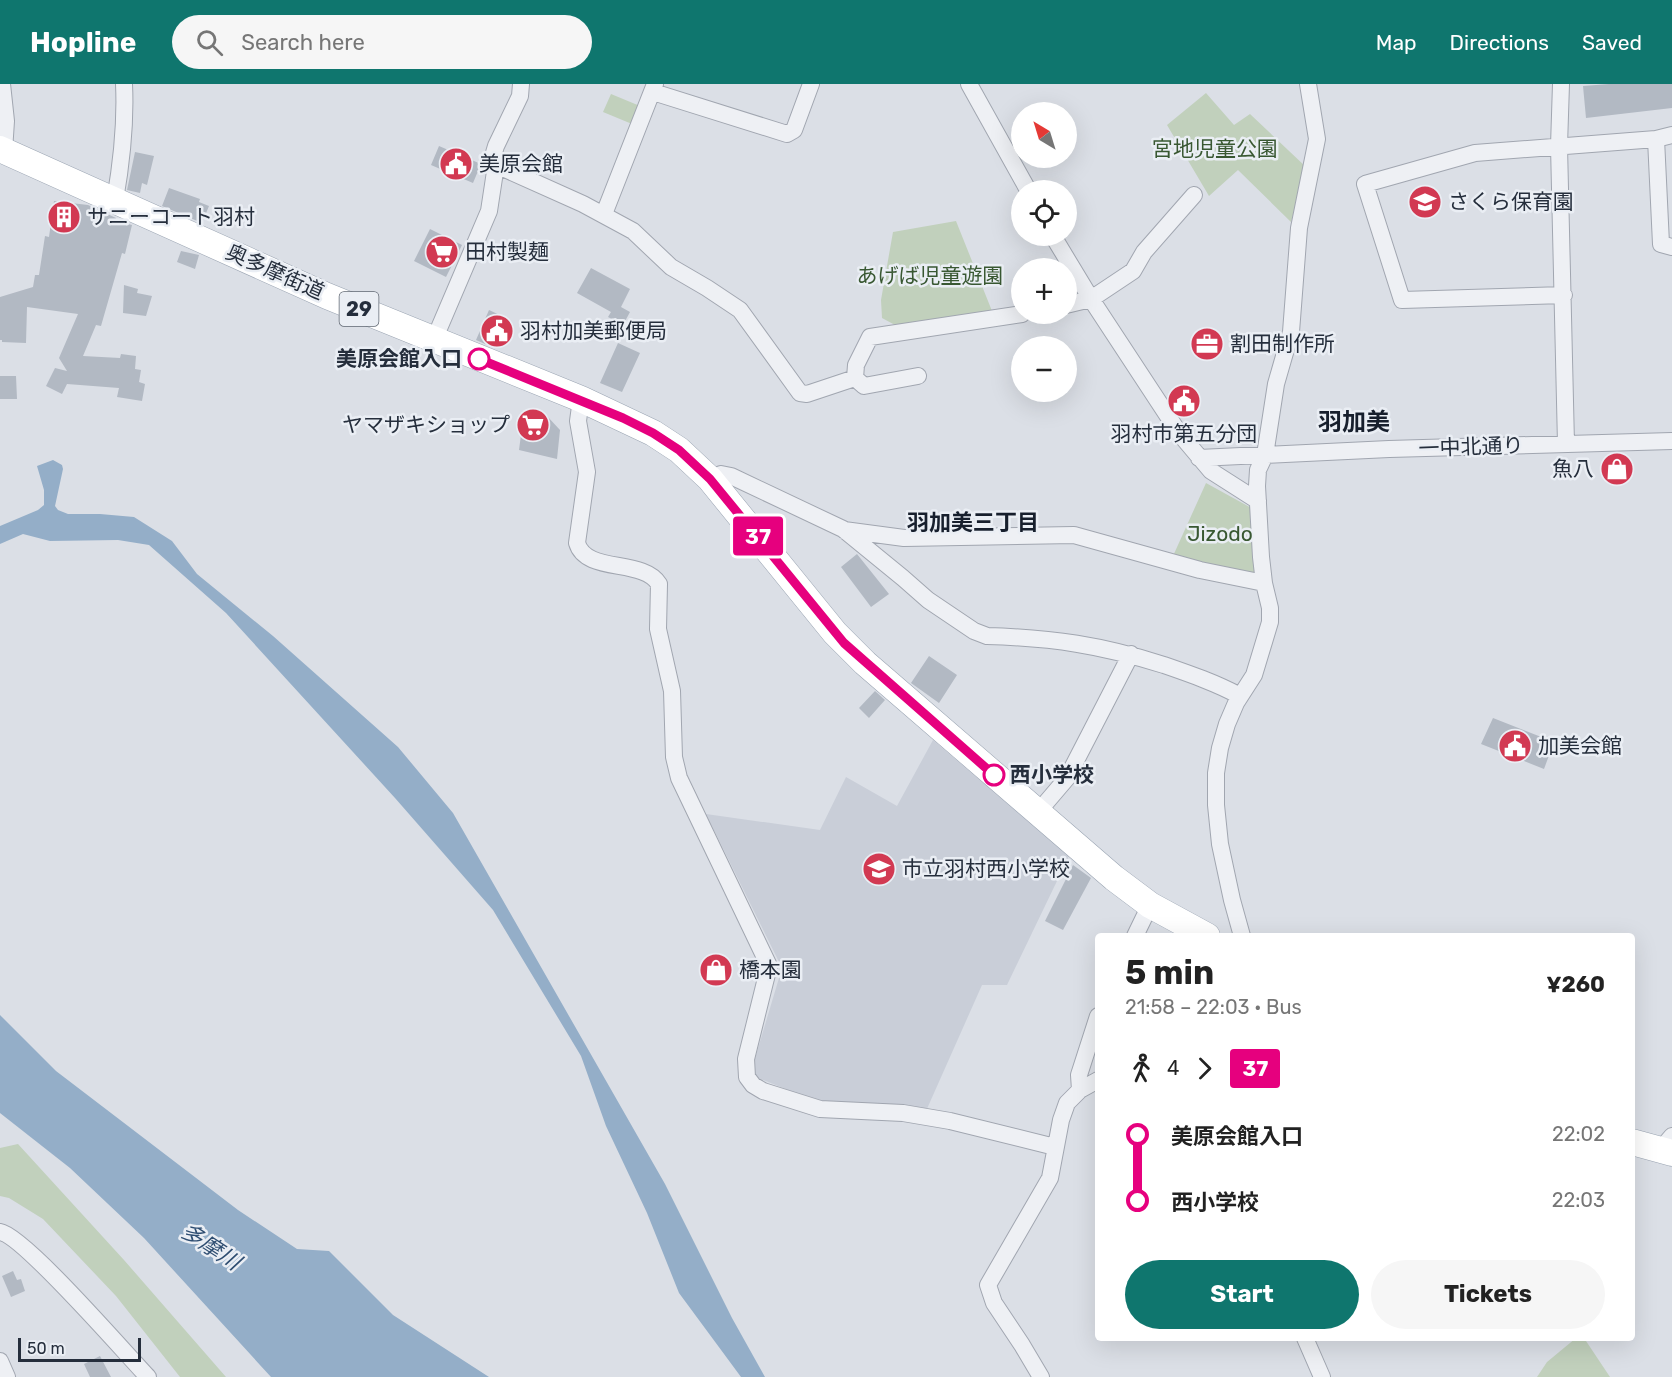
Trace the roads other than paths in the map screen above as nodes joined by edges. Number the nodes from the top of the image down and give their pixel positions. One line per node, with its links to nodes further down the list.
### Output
1 (2, 84): 11 (street)
2 (124, 84): 15 (street)
3 (521, 84): 12 (street)
4 (811, 84): 8 (street)
5 (969, 84): 13 (street)
6 (1308, 84): 29 (street)
7 (1561, 84): 10 (street)
8 (654, 88): 16 (street)
9 (1664, 137): 10 (street); 18 (street)
10 (1559, 146): 19 (street); 19 (street)
11 (2, 150): 15 (main road, 奥多摩街道 / 29)
12 (496, 165): 16 (street); 23 (street)
13 (1022, 180)
14 (1194, 195): 20 (street)
15 (115, 200): 23 (main road, 奥多摩街道 / 29)
16 (604, 214): 25 (street)
17 (1059, 246): 20 (street)
18 (1672, 247)
19 (1564, 295): 28 (street)
20 (1091, 299): 21 (street); 30 (street)
21 (1077, 302)
22 (1011, 316): 25 (street)
23 (434, 340): 26 (main road, 奥多摩街道 / 29)
24 (918, 376): 25 (street)
25 (855, 378)
26 (581, 399): 31 (main road, 奥多摩街道 / 29); 47 (street)
27 (1672, 441): 28 (street, 一中北通り)
28 (1566, 444): 29 (street, 一中北通り)
29 (1265, 454): 30 (street, 一中北通り); 32 (street)
30 (1199, 458): 32 (street)
31 (710, 479): 33 (street); 37 (main road, 奥多摩街道 / 29)
32 (1258, 501): 34 (street)
33 (843, 530): 34 (street); 35 (street)
34 (1264, 583): 36 (street)
35 (1131, 654): 36 (street); 37 (street)
36 (1240, 696): 41 (street)
37 (1038, 812): 38 (main road, 奥多摩街道 / 29)
38 (1150, 905): 39 (street); 40 (main road, 奥多摩街道 / 29)
39 (1136, 933)
40 (1201, 933)
41 (1241, 933)
42 (1095, 1025): 44 (street)
43 (1095, 1082): 44 (street)
44 (1080, 1090): 47 (street)
45 (1635, 1142): 46 (main road)
46 (1668, 1146)
47 (1055, 1147): 53 (street)
48 (0, 1232): 52 (street)
49 (1306, 1341): 54 (street)
50 (0, 1361): 51 (street)
51 (7, 1377)
52 (148, 1377)
53 (1041, 1377)
54 (1322, 1377)

